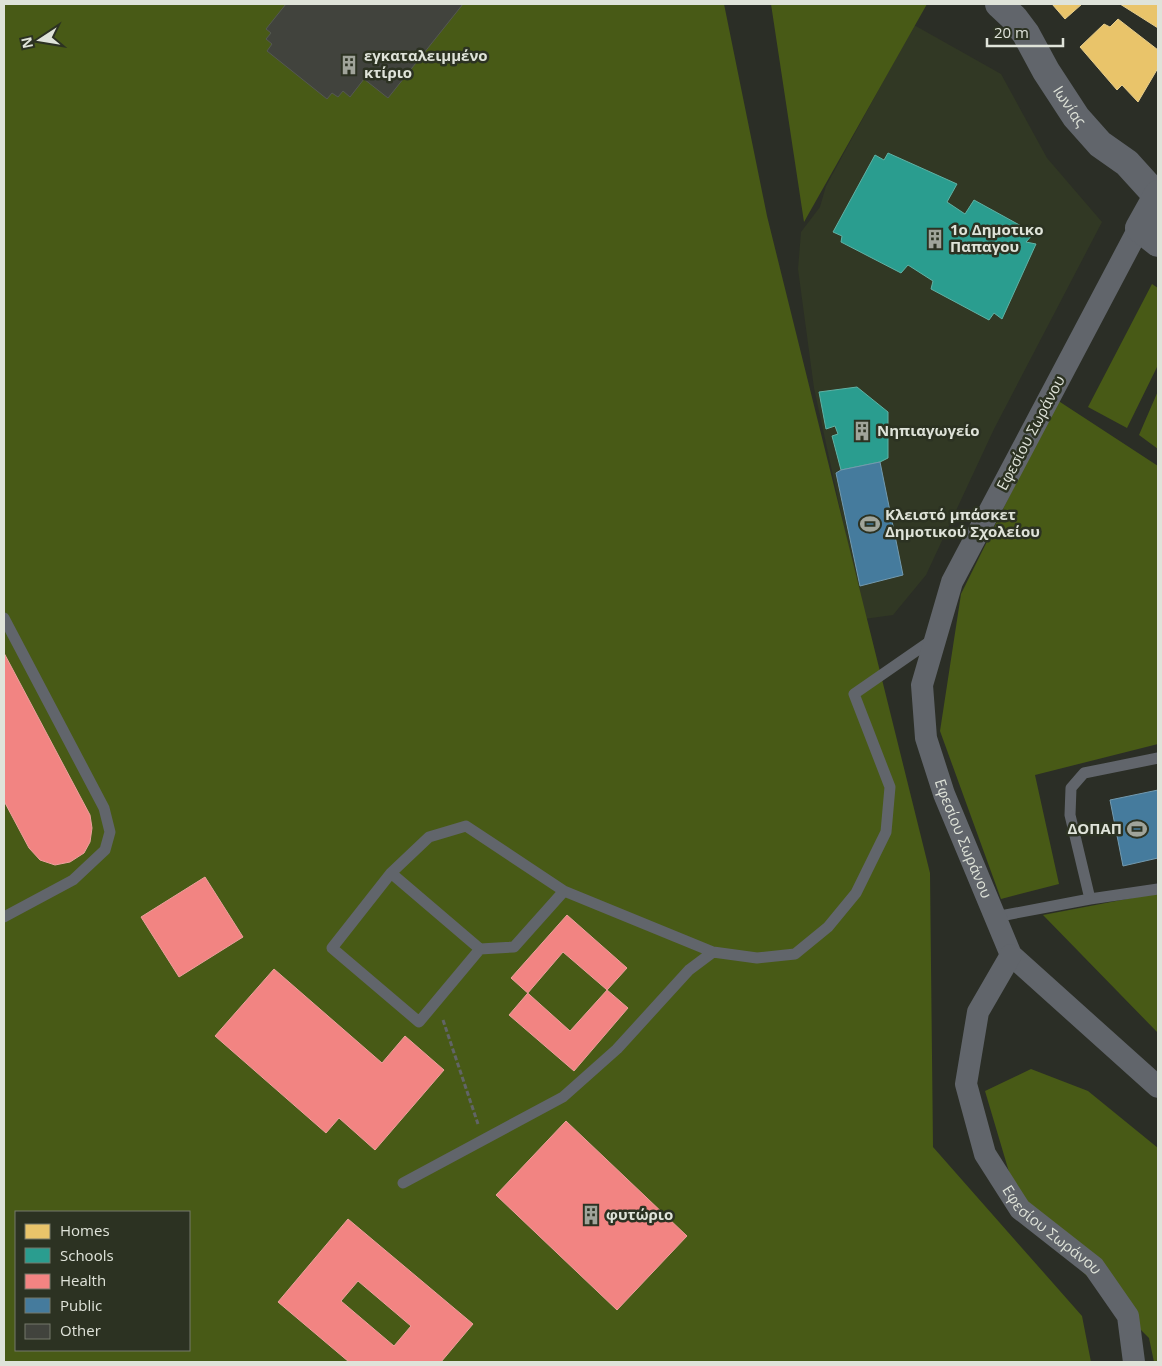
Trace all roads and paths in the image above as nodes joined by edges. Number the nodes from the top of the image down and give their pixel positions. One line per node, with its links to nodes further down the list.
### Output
1 (999, 4): 2 (street, Ιωνίας)
2 (1158, 195): 3 (street)
3 (1149, 236): 5 (street, Εφεσίου Σωράνου)
4 (4, 618): 11 (lane)
5 (936, 637): 12 (street, Εφεσίου Σωράνου); 14 (lane)
6 (1158, 758): 10 (lane)
7 (391, 873): 9 (lane); 13 (lane); 16 (lane)
8 (1158, 889): 10 (lane)
9 (564, 891): 13 (lane); 14 (lane)
10 (1090, 899): 12 (lane)
11 (4, 917)
12 (995, 917): 15 (street, Εφεσίου Σωράνου)
13 (480, 949): 16 (lane)
14 (713, 952): 18 (lane)
15 (1011, 955): 17 (street, Εφεσίου Σωράνου); 20 (street, Εφεσίου Σωράνου)
16 (437, 1001): 18 (path)
17 (1158, 1087)
18 (483, 1140): 19 (lane)
19 (403, 1183)
20 (1134, 1362)

